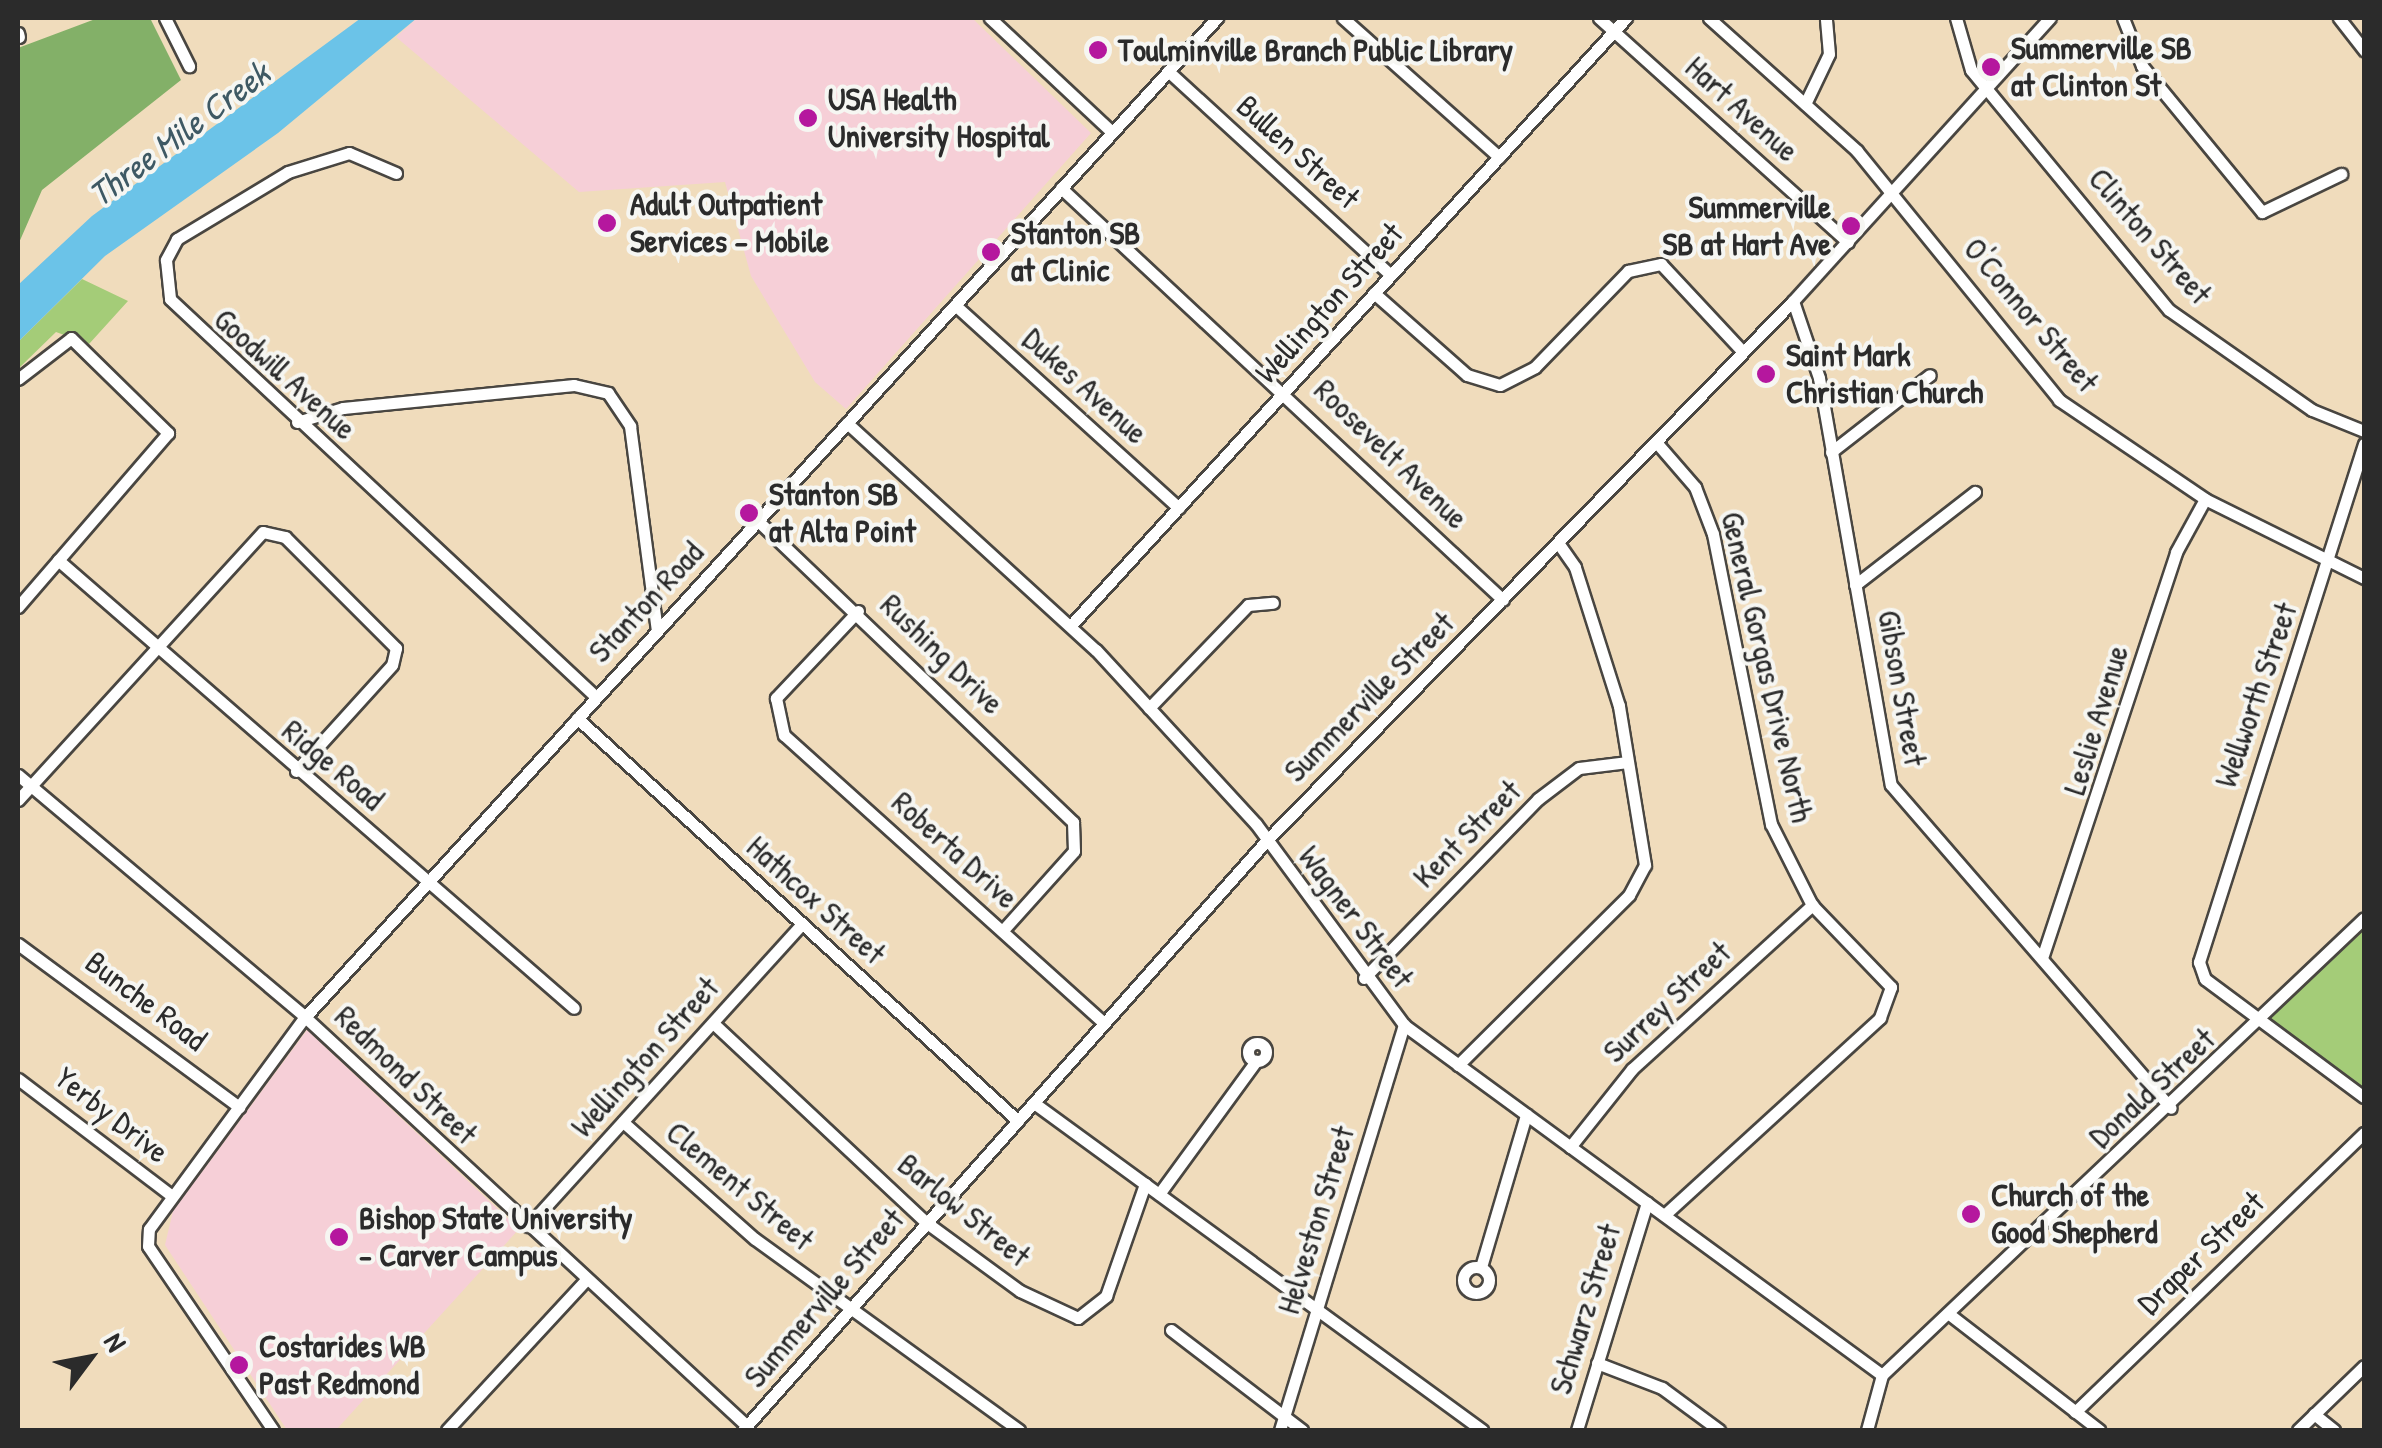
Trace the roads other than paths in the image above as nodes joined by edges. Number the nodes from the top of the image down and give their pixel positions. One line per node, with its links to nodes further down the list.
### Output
1 (165, 18): 15 (street)
2 (990, 18): 19 (street)
3 (1217, 18): 16 (street, Stanton Road)
4 (1344, 18): 20 (street)
5 (1598, 18): 13 (street, Hart Avenue)
6 (1626, 18): 13 (street, Wellington Street)
7 (1708, 18): 18 (street, O'Connor Street)
8 (1826, 18): 18 (street)
9 (1956, 18): 17 (street, Clinton Street)
10 (2050, 18): 17 (street, Summerville Street)
11 (2123, 18): 22 (street)
12 (2339, 18): 14 (street)
13 (1614, 31): 20 (street, Wellington Street); 25 (street, Hart Avenue)
14 (2364, 50)
15 (190, 66)
16 (1168, 71): 19 (street, Stanton Road); 26 (street, Bullen Street)
17 (1988, 87): 24 (street, Summerville Street); 36 (street, Clinton Street)
18 (1805, 104): 24 (street, O'Connor Street)
19 (1112, 132): 23 (street, Stanton Road)
20 (1499, 157): 26 (street, Wellington Street)
21 (396, 174): 34 (street, Goodwill Avenue)
22 (2341, 174)
23 (1061, 188): 29 (street, Stanton Road); 33 (street, Roosevelt Avenue)
24 (1892, 192): 25 (street, Summerville Street); 41 (street, O'Connor Street)
25 (1848, 242): 28 (street, Summerville Street)
26 (1391, 274): 27 (street, Wellington Street)
27 (1374, 293): 30 (street); 33 (street, Wellington Street)
28 (1792, 302): 30 (street, Summerville Street); 39 (street, Gibson Street)
29 (954, 305): 35 (street, Stanton Road); 42 (street, Dukes Avenue)
30 (1743, 352): 37 (street, Summerville Street)
31 (1930, 375): 39 (street)
32 (18, 379): 46 (street)
33 (1286, 391): 42 (street, Wellington Street); 49 (street, Roosevelt Avenue)
34 (298, 422): 54 (street); 56 (street, Goodwill Avenue)
35 (847, 422): 43 (street, Stanton Road); 53 (street, Wagner Street)
36 (2364, 430)
37 (1656, 442): 44 (street, Summerville Street); 66 (street, General Gorgas Drive North)
38 (2364, 444): 45 (street, Wellworth Street)
39 (1832, 452): 48 (street, Gibson Street)
40 (1976, 492): 48 (street)
41 (2205, 499): 45 (street, O'Connor Street); 71 (street, Leslie Avenue)
42 (1178, 508): 53 (street, Wellington Street)
43 (758, 521): 52 (street, Rushing Drive); 54 (street, Stanton Road)
44 (1558, 543): 49 (street, Summerville Street); 59 (street)
45 (2331, 558): 47 (street, O'Connor Street); 77 (street, Wellworth Street)
46 (58, 560): 51 (street); 55 (street, Ridge Road)
47 (2364, 578)
48 (1855, 585): 71 (street, Gibson Street)
49 (1503, 600): 64 (street, Summerville Street)
50 (1273, 602): 57 (street)
51 (18, 608)
52 (858, 612): 69 (street, Rushing Drive); 69 (street, Roberta Drive)
53 (1072, 624): 57 (street, Wagner Street)
54 (657, 631): 56 (street, Stanton Road)
55 (157, 646): 60 (street, Ridge Road); 60 (street); 62 (street)
56 (596, 697): 58 (street, Stanton Road)
57 (1149, 708): 64 (street, Wagner Street)
58 (577, 718): 65 (street, Stanton Road); 68 (street, Hathcox Street)
59 (1628, 762): 72 (street, Kent Street); 80 (street)
60 (296, 771): 65 (street, Ridge Road)
61 (18, 774): 62 (street, Redmond Street)
62 (30, 786): 63 (street); 74 (street, Redmond Street)
63 (18, 800)
64 (1266, 840): 72 (street, Wagner Street); 76 (street, Summerville Street)
65 (429, 881): 73 (street, Ridge Road); 74 (street, Stanton Road)
66 (1812, 906): 90 (street, Surrey Street); 95 (street, General Gorgas Drive North)
67 (2364, 918): 77 (street, Donald Street)
68 (802, 924): 75 (street, Wellington Street); 87 (street, Hathcox Street)
69 (1003, 930): 76 (street, Roberta Drive)
70 (18, 944): 84 (street, Bunche Road)
71 (2042, 958): 85 (street, Gibson Street)
72 (1364, 978): 78 (street, Wagner Street)
73 (574, 1008)
74 (306, 1017): 84 (street, Stanton Road); 97 (street, Redmond Street)
75 (714, 1022): 88 (street, Wellington Street); 96 (street, Barlow Street)
76 (1104, 1023): 83 (street, Summerville Street)
77 (2260, 1023): 82 (street); 85 (street, Donald Street)
78 (1404, 1025): 80 (street, Wagner Street); 101 (street, Helveston Street)
79 (1256, 1061): 92 (street)
80 (1458, 1065): 86 (street, Wagner Street)
81 (18, 1079): 93 (street, Yerby Drive)
82 (2364, 1097)
83 (1034, 1103): 87 (street, Summerville Street); 91 (street)
84 (238, 1106): 93 (street, Stanton Road)
85 (2170, 1108): 102 (street, Donald Street)
86 (1526, 1115): 90 (street, Wagner Street); 98 (street)
87 (1018, 1121): 96 (street, Summerville Street)
88 (624, 1122): 97 (street, Wellington Street); 100 (street, Clement Street)
89 (2364, 1133): 107 (street, Draper Street)
90 (1570, 1146): 94 (street, Wagner Street)
91 (1145, 1184): 92 (street); 96 (street, Barlow Street)
92 (1158, 1194): 101 (street)
93 (172, 1196): 111 (street, Stanton Road)
94 (1647, 1203): 95 (street, Wagner Street); 104 (street, Schwarz Street)
95 (1664, 1215): 106 (street, Wagner Street)
96 (927, 1223): 100 (street, Summerville Street)
97 (528, 1226): 99 (street, Redmond Street)
98 (1481, 1267)
99 (587, 1279): 110 (street, Redmond Street); 112 (street)
100 (850, 1308): 110 (street, Summerville Street); 113 (street, Clement Street)
101 (1317, 1310): 109 (street, Helveston Street); 116 (street)
102 (1948, 1314): 106 (street, Donald Street); 107 (street)
103 (1172, 1330): 109 (street)
104 (1598, 1363): 117 (street, Schwarz Street); 118 (street)
105 (2364, 1366): 108 (street)
106 (1882, 1375): 119 (street)
107 (2075, 1412): 120 (street)
108 (2314, 1414): 121 (street); 122 (street)
109 (1285, 1415): 114 (street, Helveston Street); 115 (street)
110 (745, 1428)
111 (273, 1430)
112 (447, 1430)
113 (1019, 1430)
114 (1280, 1430)
115 (1302, 1430)
116 (1482, 1430)
117 (1577, 1430)
118 (1719, 1430)
119 (1867, 1430)
120 (2099, 1430)
121 (2298, 1430)
122 (2334, 1430)

